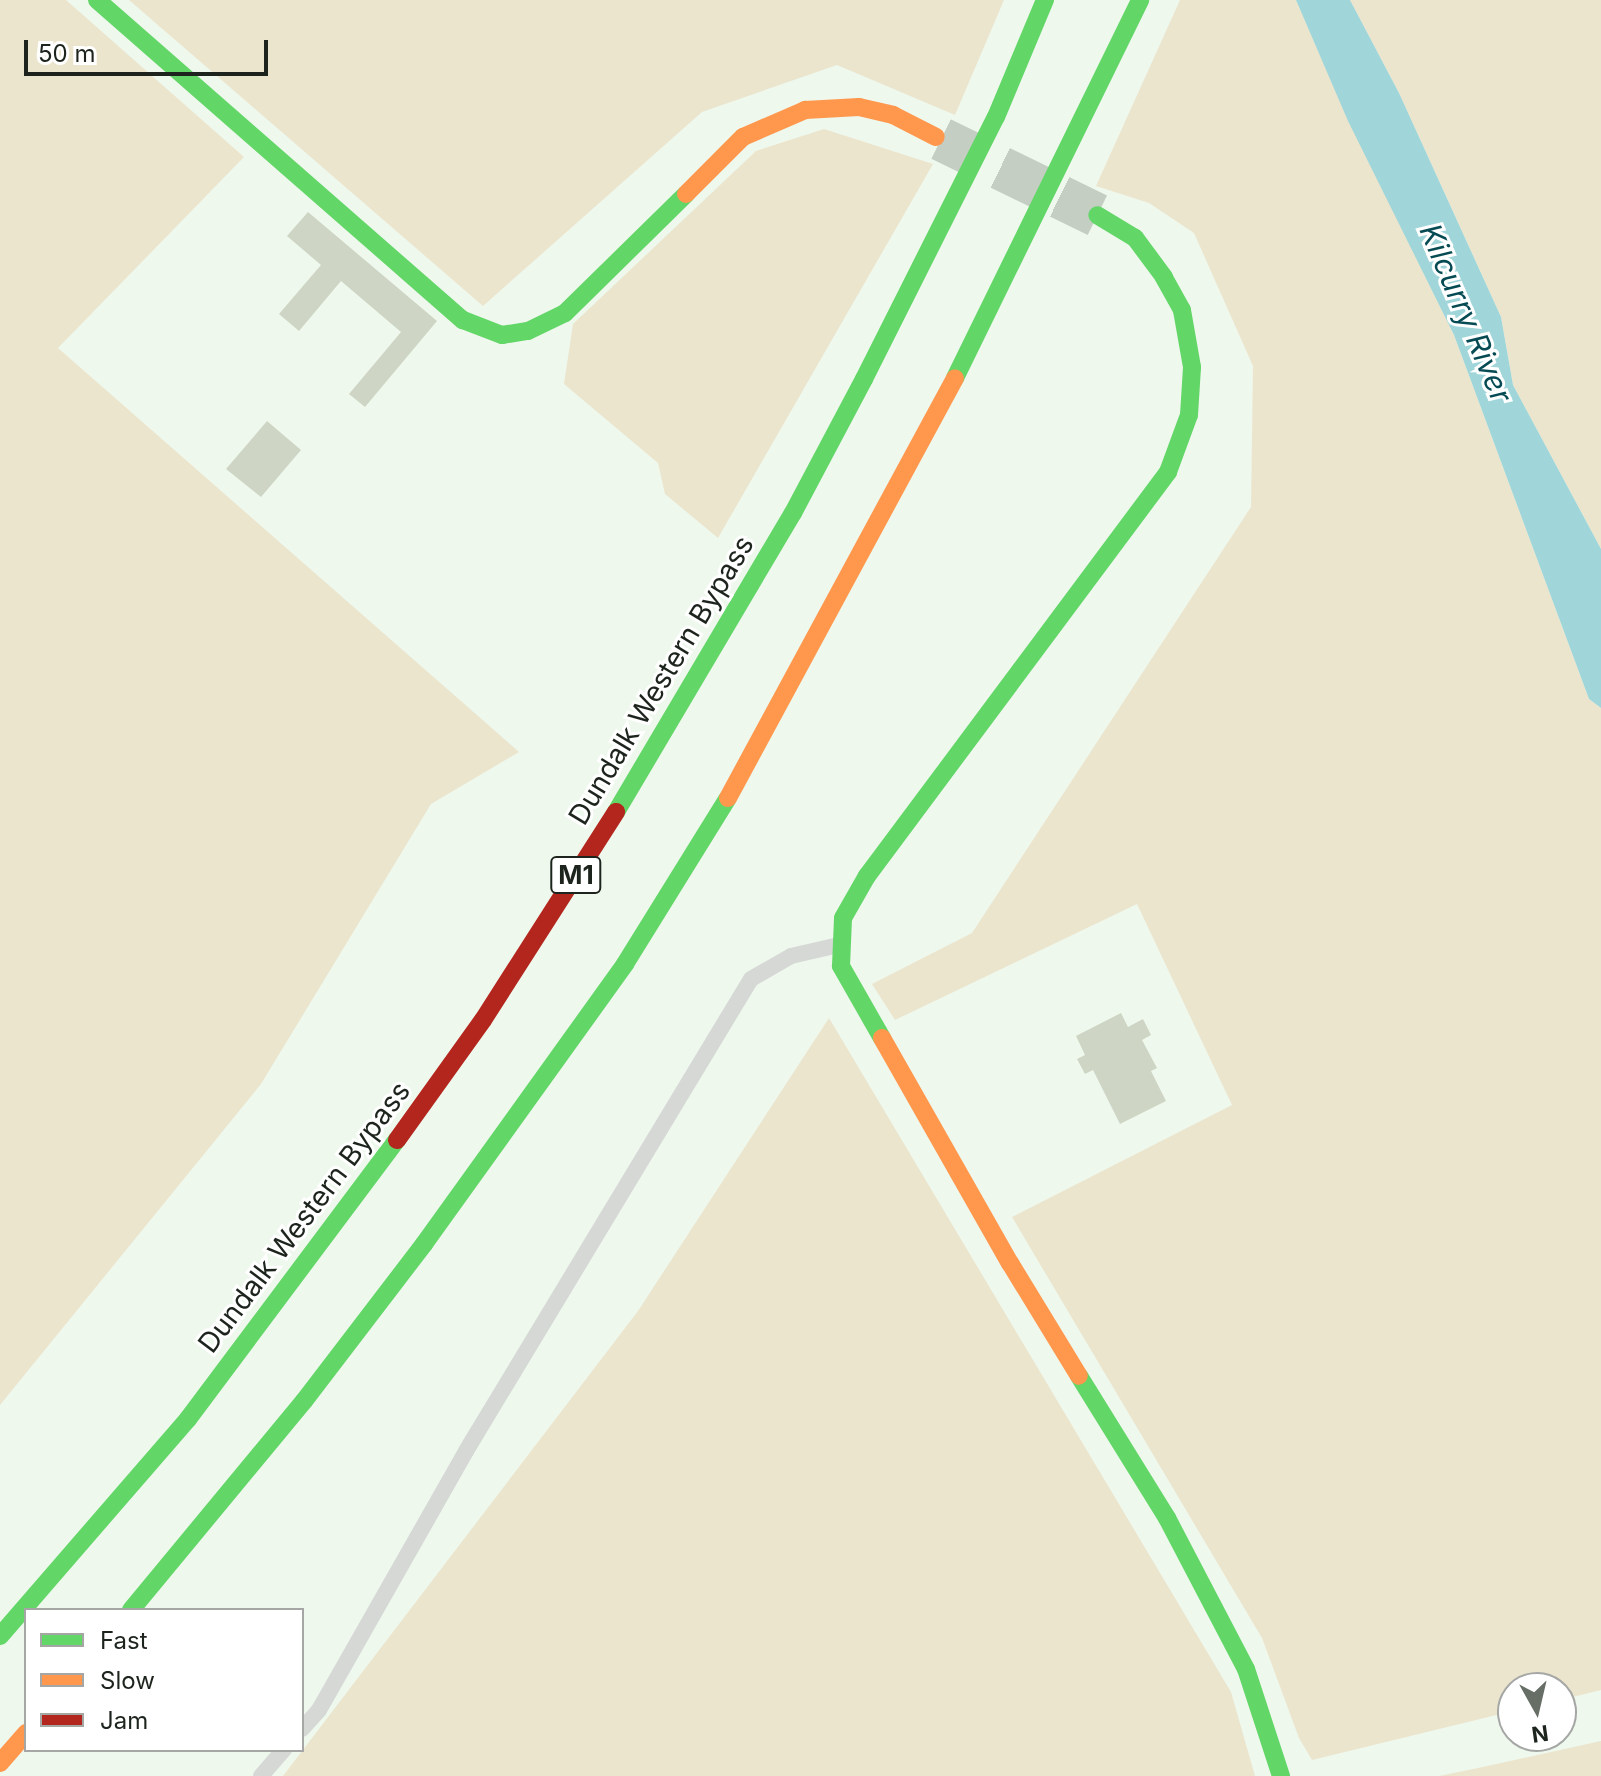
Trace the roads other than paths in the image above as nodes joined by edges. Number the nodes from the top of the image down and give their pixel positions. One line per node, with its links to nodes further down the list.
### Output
1 (97, 0): 4 (main road)
2 (1045, 0): 8 (main road, Dundalk Western Bypass / M1)
3 (1140, 0): 9 (main road)
4 (936, 137)
5 (1097, 215): 6 (main road)
6 (842, 944): 11 (lane); 16 (main road)
7 (24, 1608): 10 (main road, Dundalk Western Bypass / M1)
8 (24, 1608)
9 (133, 1608)
10 (0, 1636)
11 (304, 1727)
12 (24, 1735): 14 (main road)
13 (282, 1752): 15 (lane)
14 (0, 1763)
15 (261, 1776)
16 (1281, 1776)

